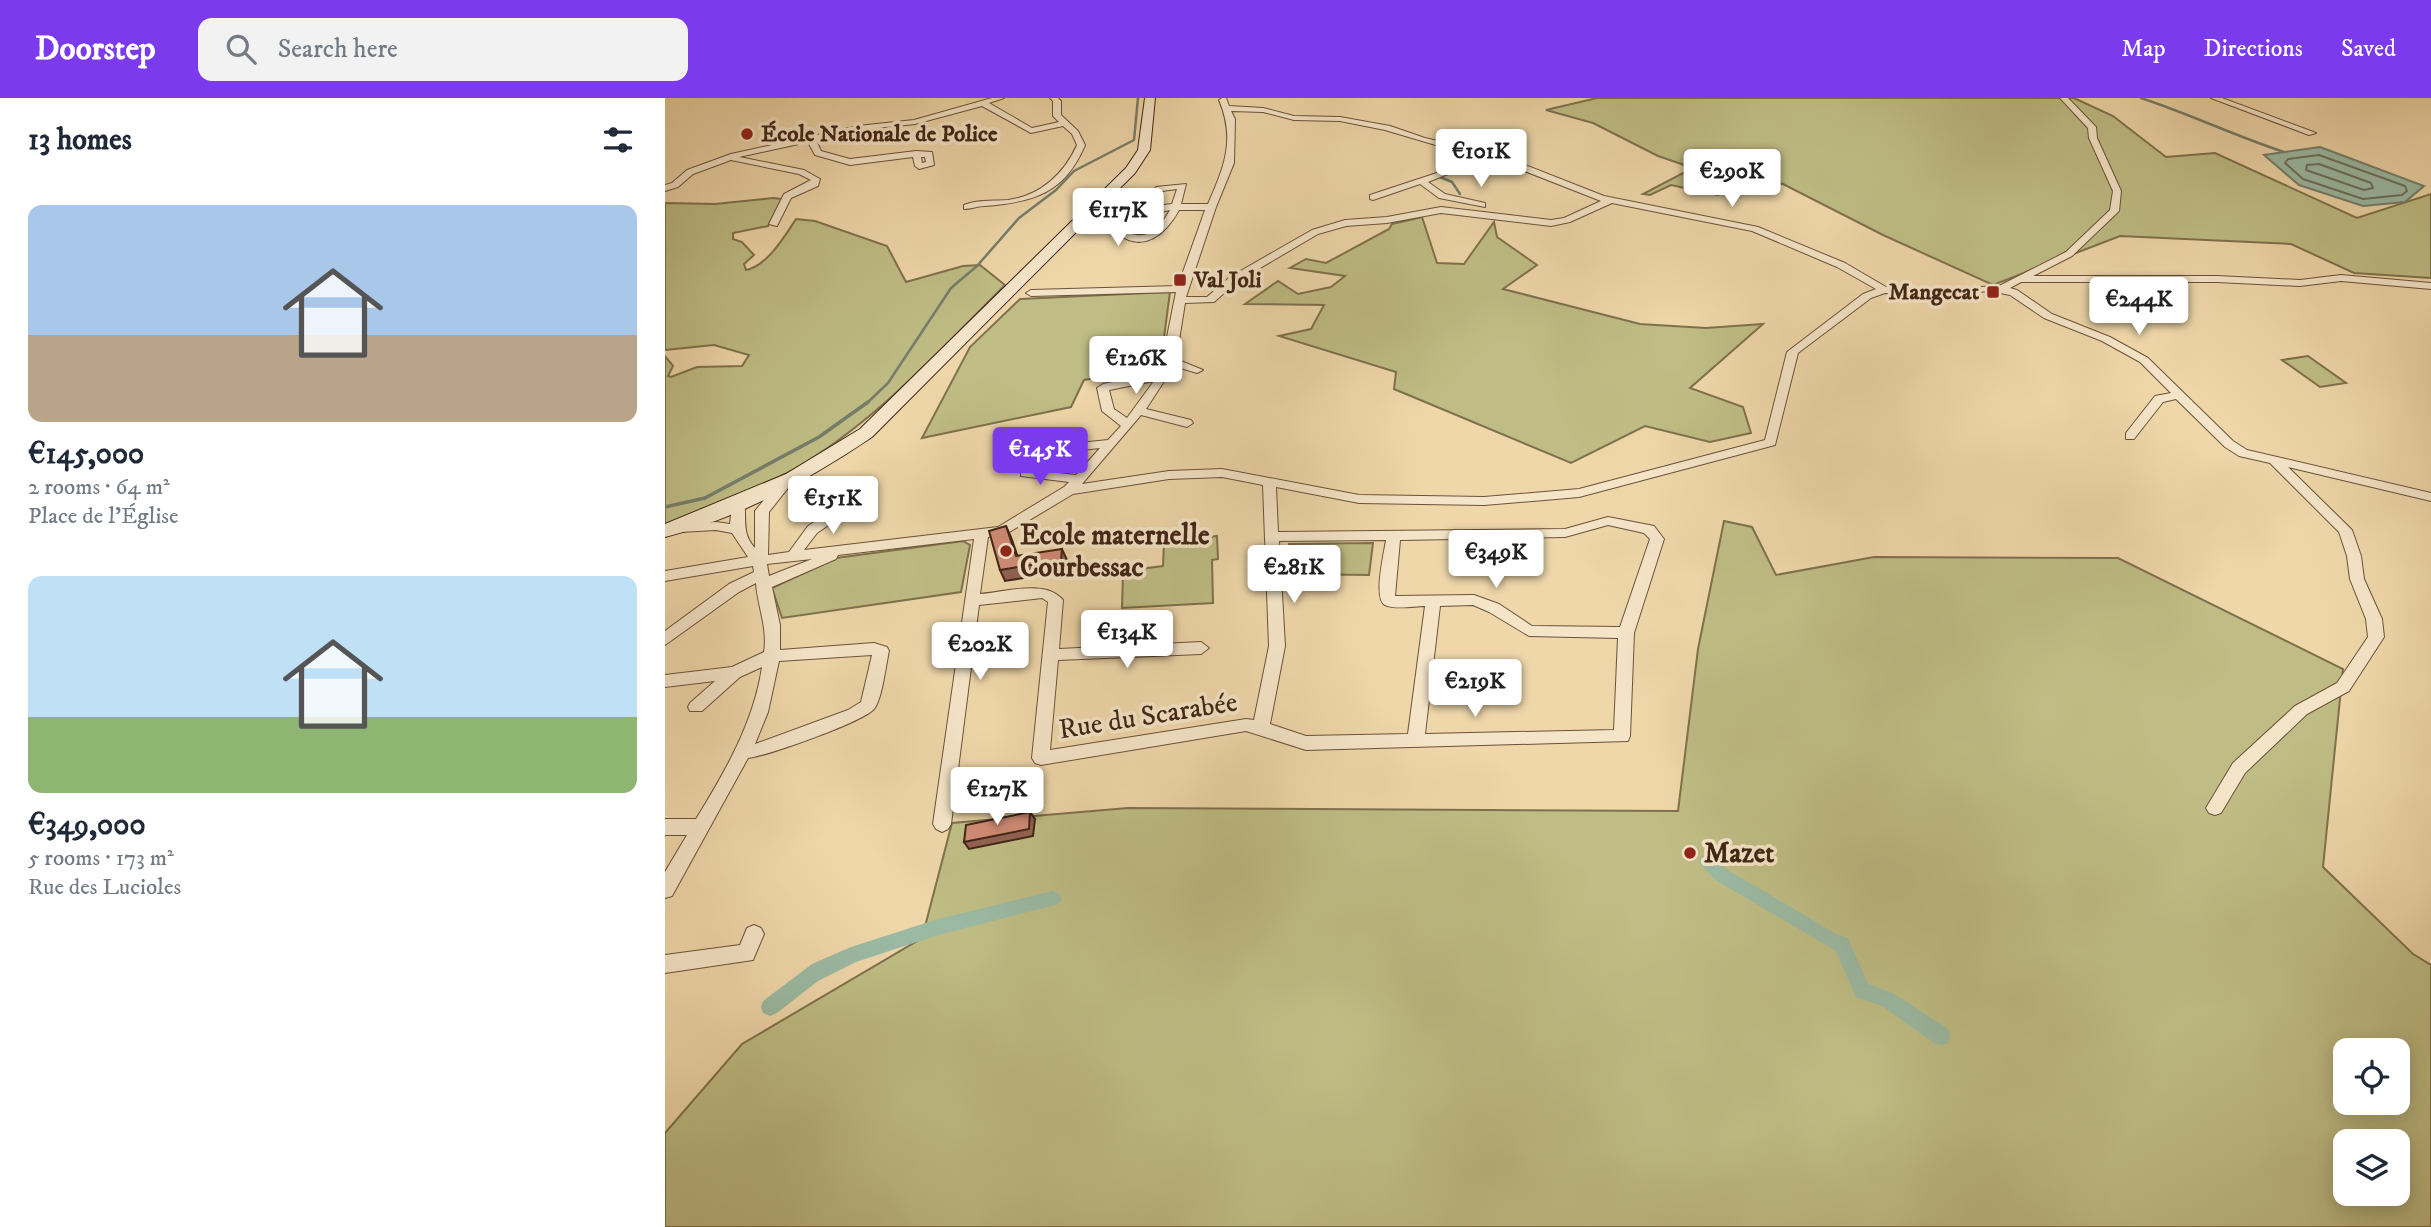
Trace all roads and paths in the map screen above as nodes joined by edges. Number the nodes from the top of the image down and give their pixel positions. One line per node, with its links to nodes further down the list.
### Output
1 (1000, 98): 7 (street)
2 (1054, 98): 9 (street)
3 (1150, 98): 52 (street)
4 (1222, 98): 8 (street)
5 (2064, 98): 31 (street)
6 (2215, 98): 10 (street)
7 (981, 102): 9 (street); 11 (street)
8 (1226, 108): 12 (street); 26 (street)
9 (1064, 123): 24 (street)
10 (2312, 133)
11 (811, 139): 13 (street); 15 (street)
12 (1441, 145): 14 (street); 18 (street)
13 (916, 153)
14 (1483, 154): 16 (street); 23 (street)
15 (727, 158): 20 (street); 30 (street)
16 (1474, 161)
17 (1464, 165): 18 (street)
18 (1454, 170): 19 (street)
19 (1423, 182): 21 (street); 22 (street)
20 (665, 188)
21 (1373, 197)
22 (1457, 199): 28 (street); 29 (street)
23 (1610, 200): 29 (street); 34 (street)
24 (967, 207)
25 (1176, 207): 26 (street); 27 (street); 27 (street); 27 (street)
26 (1211, 207): 36 (street)
27 (1148, 208)
28 (1441, 210): 29 (street); 36 (street)
29 (1520, 217)
30 (774, 224)
31 (2019, 279): 32 (street); 33 (street)
32 (2431, 286)
33 (2002, 289): 34 (street); 40 (street)
34 (1884, 290): 48 (street)
35 (1031, 293): 36 (street)
36 (1181, 295): 37 (street)
37 (1170, 361): 38 (street); 39 (street)
38 (1197, 370)
39 (1164, 375): 41 (street); 43 (street)
40 (2181, 394): 44 (street); 46 (street)
41 (1138, 411): 42 (street); 43 (street)
42 (1187, 423)
43 (1128, 425): 45 (street)
44 (2130, 436)
45 (1111, 443): 47 (street); 47 (street)
46 (2276, 463): 50 (street); 75 (street)
47 (1079, 479): 49 (street)
48 (1269, 480): 49 (street); 57 (street)
49 (1069, 490): 55 (street)
50 (2431, 497)
51 (854, 501): 59 (street)
52 (749, 506): 53 (street); 54 (street); 60 (street)
53 (666, 530): 54 (street)
54 (737, 530): 60 (street)
55 (981, 535): 58 (street); 62 (street)
56 (1393, 536): 57 (street, Rue du Scarabée); 63 (street); 64 (street, Rue du Scarabée)
57 (1271, 537): 72 (street)
58 (841, 551): 59 (street); 60 (street)
59 (794, 556): 60 (street)
60 (760, 569): 61 (street); 65 (street); 68 (street)
61 (665, 576)
62 (974, 600): 67 (street, Rue du Scarabée); 76 (street)
63 (1433, 600): 64 (street); 73 (street)
64 (1626, 633): 73 (street, Rue du Scarabée)
65 (665, 639)
66 (1201, 648): 67 (street)
67 (1050, 655): 72 (street, Rue du Scarabée)
68 (771, 656): 69 (street); 74 (street); 74 (street)
69 (735, 673): 70 (street); 71 (street)
70 (665, 681)
71 (697, 707)
72 (1261, 727): 73 (street, Rue du Scarabée)
73 (1416, 738)
74 (744, 752): 78 (street)
75 (2215, 808)
76 (942, 824)
77 (665, 827): 78 (street)
78 (701, 827): 79 (street)
79 (665, 890)
80 (754, 934): 81 (street)
81 (665, 964)

